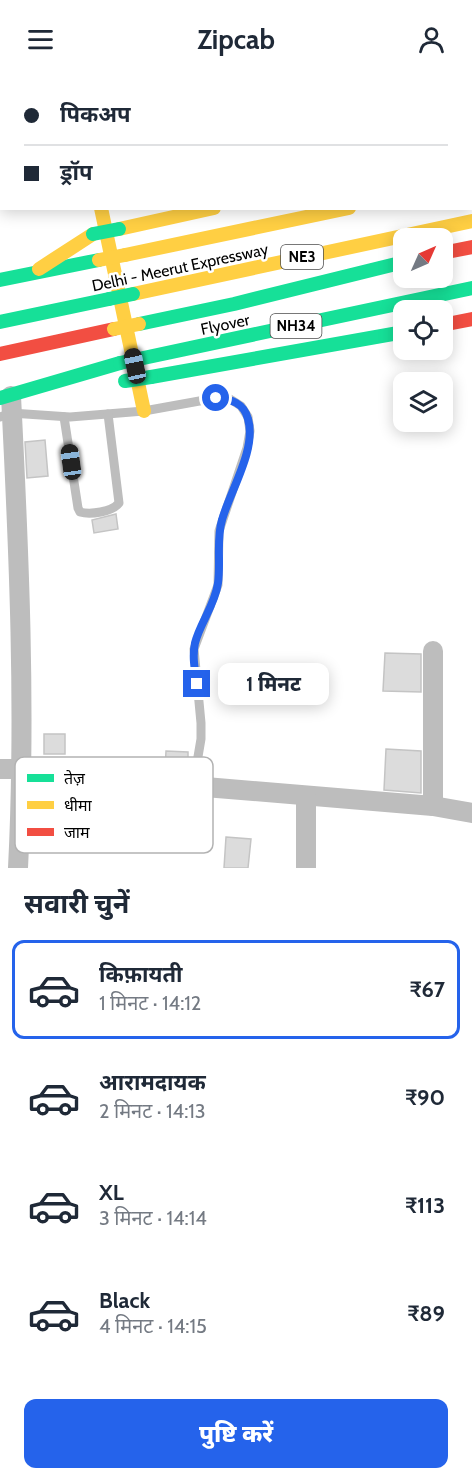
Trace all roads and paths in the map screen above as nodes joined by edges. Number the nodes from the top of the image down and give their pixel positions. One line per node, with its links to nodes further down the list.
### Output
1 (101, 210): 18 (main road)
2 (205, 210): 8 (main road, bridge)
3 (340, 210): 8 (main road, bridge)
4 (472, 221): 12 (main road, Delhi - Meerut Expressway / NE3, bridge)
5 (472, 247): 6 (main road)
6 (453, 251)
7 (393, 265): 15 (main road, NE3, bridge)
8 (33, 273): 9 (main road)
9 (0, 280)
10 (472, 288): 16 (main road, Flyover / NH34, bridge)
11 (472, 319): 13 (main road)
12 (0, 322)
13 (453, 323)
14 (393, 334): 16 (main road, bridge)
15 (0, 354)
16 (90, 370): 17 (main road, NH34)
17 (6, 406): 20 (lane); 22 (street)
18 (144, 411): 19 (lane); 23 (lane)
19 (108, 414): 20 (lane); 20 (lane)
20 (64, 417)
21 (433, 651): 26 (street)
22 (22, 757)
23 (198, 757)
24 (213, 788): 25 (street)
25 (306, 796): 26 (street); 30 (street)
26 (433, 806): 27 (street)
27 (472, 813)
28 (19, 853): 29 (street)
29 (18, 868)
30 (306, 868)

